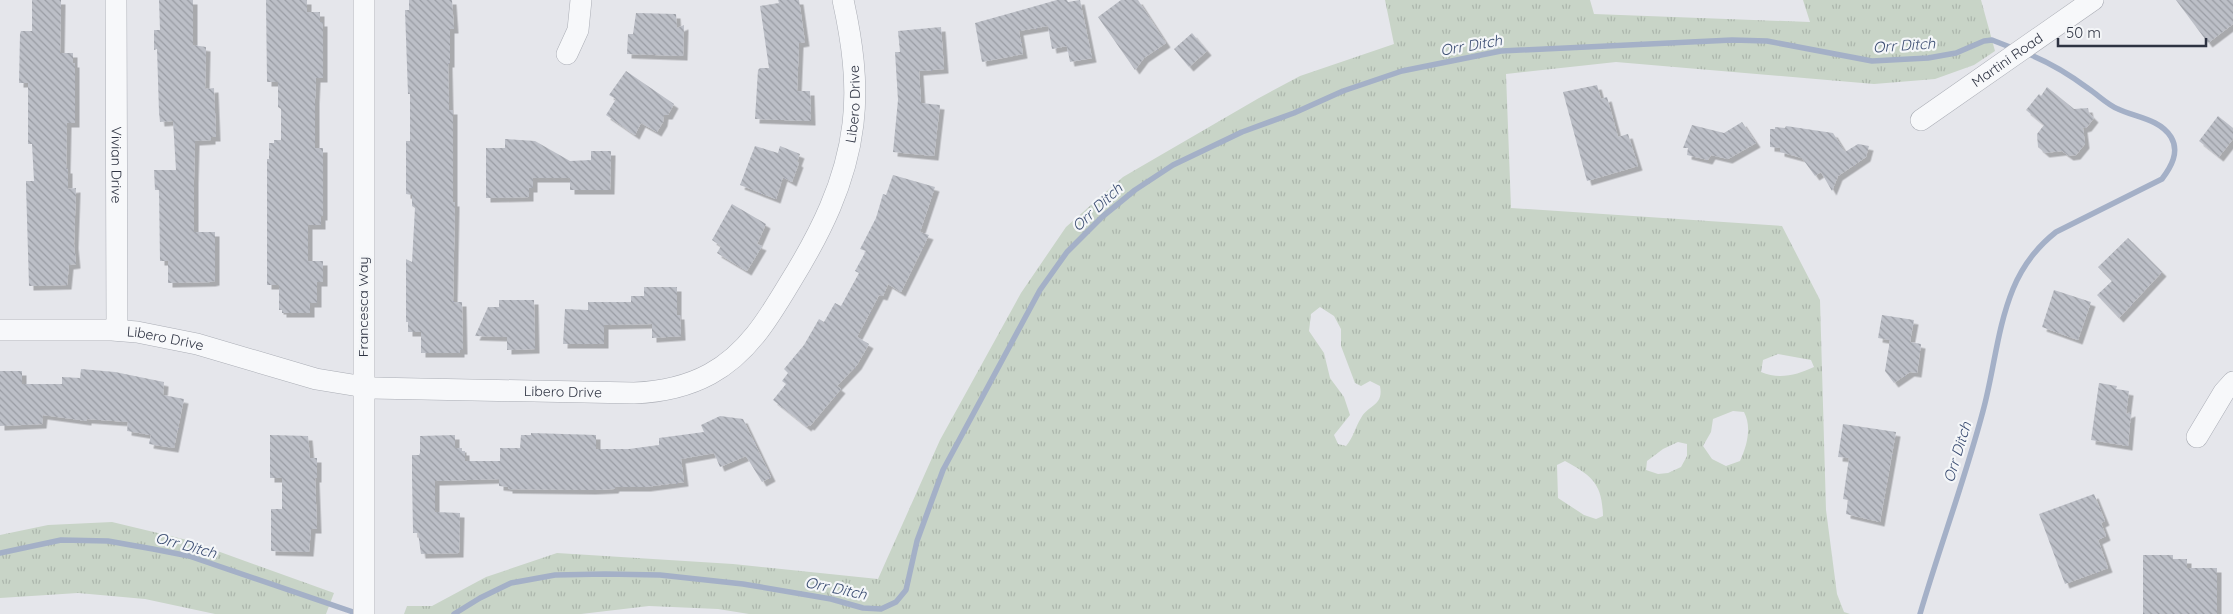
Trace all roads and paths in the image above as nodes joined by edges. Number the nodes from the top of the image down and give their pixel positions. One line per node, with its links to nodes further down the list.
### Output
1 (116, 0): 9 (street, Vivian Drive)
2 (364, 0): 11 (street, Francesca Way)
3 (581, 0): 6 (street)
4 (843, 0): 11 (street, Libero Drive)
5 (2093, 0): 7 (street, Martini Road)
6 (567, 54)
7 (1921, 120)
8 (0, 330): 9 (street, Libero Drive)
9 (117, 330): 11 (street, Libero Drive)
10 (2233, 382): 12 (street)
11 (364, 387): 13 (street, Francesca Way)
12 (2197, 437)
13 (364, 614)

